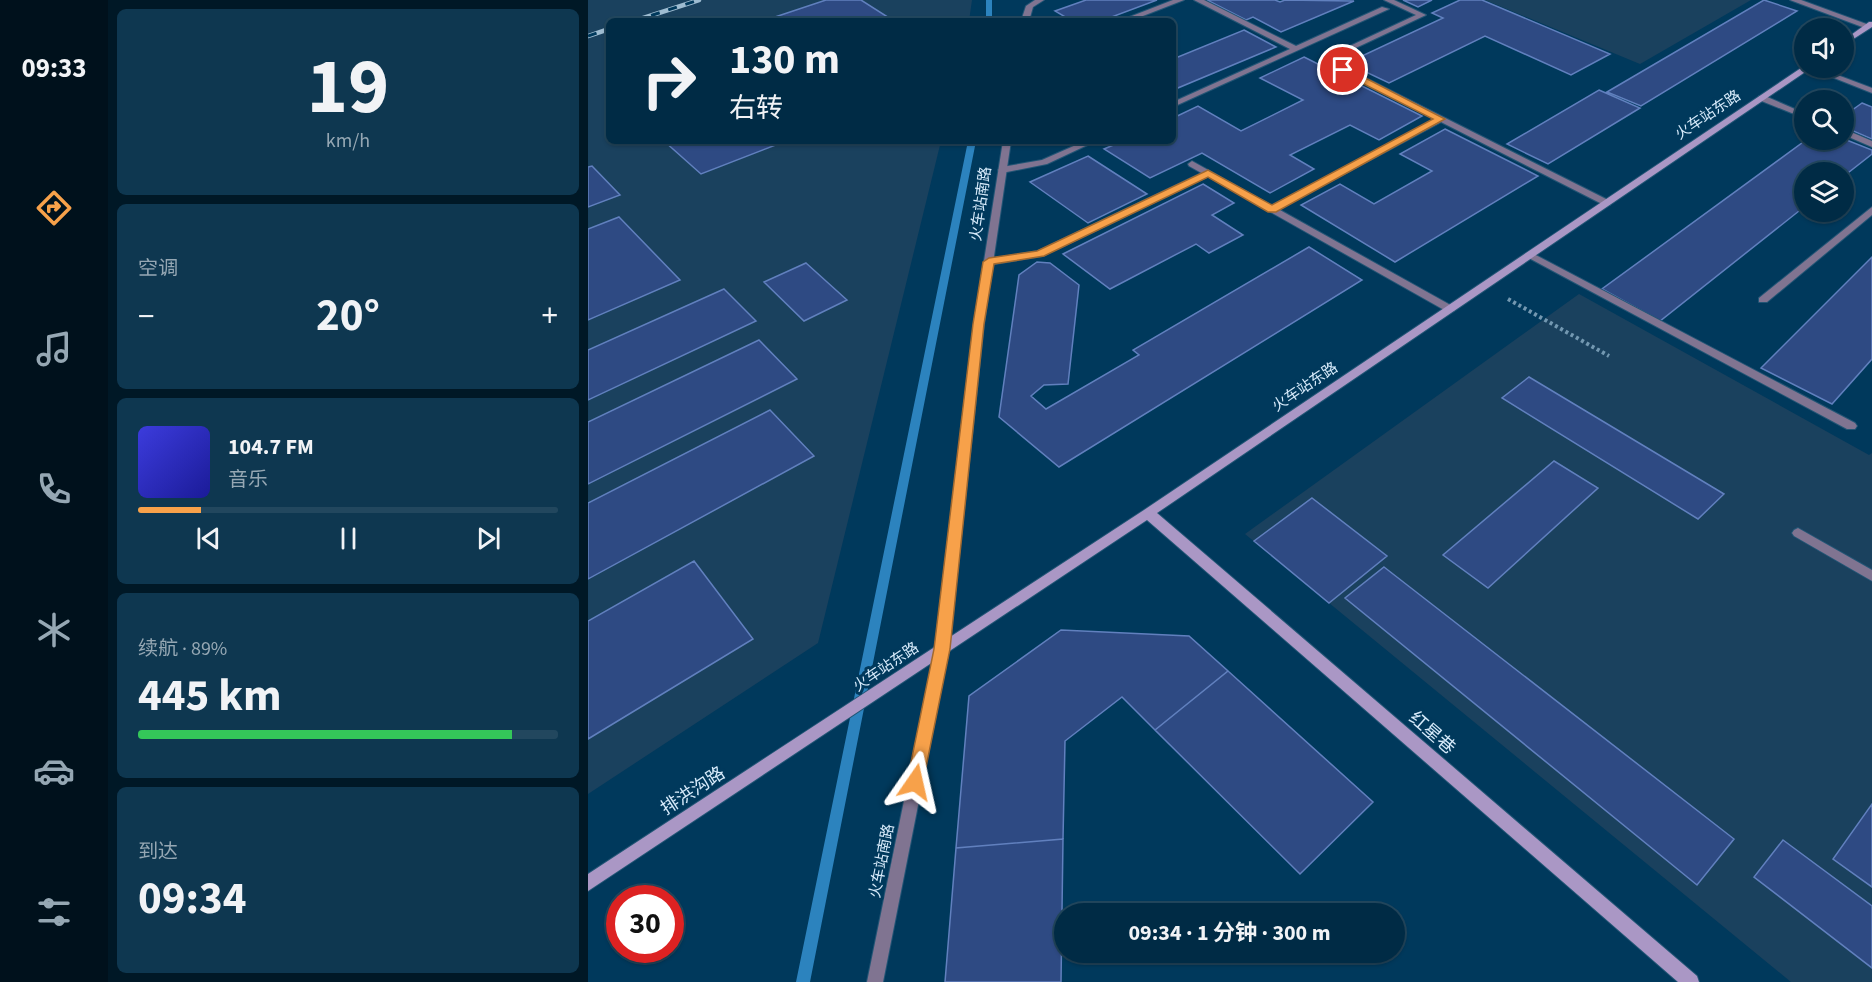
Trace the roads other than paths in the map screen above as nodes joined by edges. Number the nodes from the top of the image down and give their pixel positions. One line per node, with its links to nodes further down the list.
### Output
1 (1040, 0): 7 (street)
2 (1180, 0): 8 (street)
3 (1198, 0): 11 (street)
4 (1388, 0): 18 (street)
5 (1794, 0): 9 (street)
6 (1385, 9): 11 (street)
7 (1026, 18)
8 (1131, 18)
9 (1870, 25): 10 (main road)
10 (1854, 36)
11 (1296, 49): 16 (street)
12 (1794, 77): 15 (main road, 火车站东路)
13 (1839, 78): 14 (street)
14 (1872, 91)
15 (1762, 98): 17 (street); 26 (main road, 火车站东路)
16 (1176, 104)
17 (1794, 112)
18 (1440, 119): 26 (street); 27 (street)
19 (1854, 136): 22 (street)
20 (1006, 144): 24 (street, 火车站南路)
21 (1085, 144): 24 (street)
22 (1872, 144)
23 (1192, 164): 25 (street)
24 (1002, 170): 30 (street, 火车站南路)
25 (1208, 173): 27 (street); 30 (street)
26 (1607, 202): 29 (main road, 火车站东路)
27 (1272, 209): 32 (street)
28 (1872, 210): 31 (street)
29 (1530, 255): 32 (main road, 火车站东路); 33 (street)
30 (989, 262): 37 (street, 火车站南路)
31 (1763, 300)
32 (1450, 309): 34 (main road, 火车站东路)
33 (1851, 426)
34 (1148, 513): 37 (main road, 火车站东路); 41 (main road, 红星巷)
35 (1798, 533): 36 (street)
36 (1872, 576)
37 (942, 649): 38 (main road, 火车站东路); 40 (street, 火车站南路)
38 (819, 730): 39 (main road, 排洪沟路)
39 (588, 883)
40 (875, 982)
41 (1692, 982)

